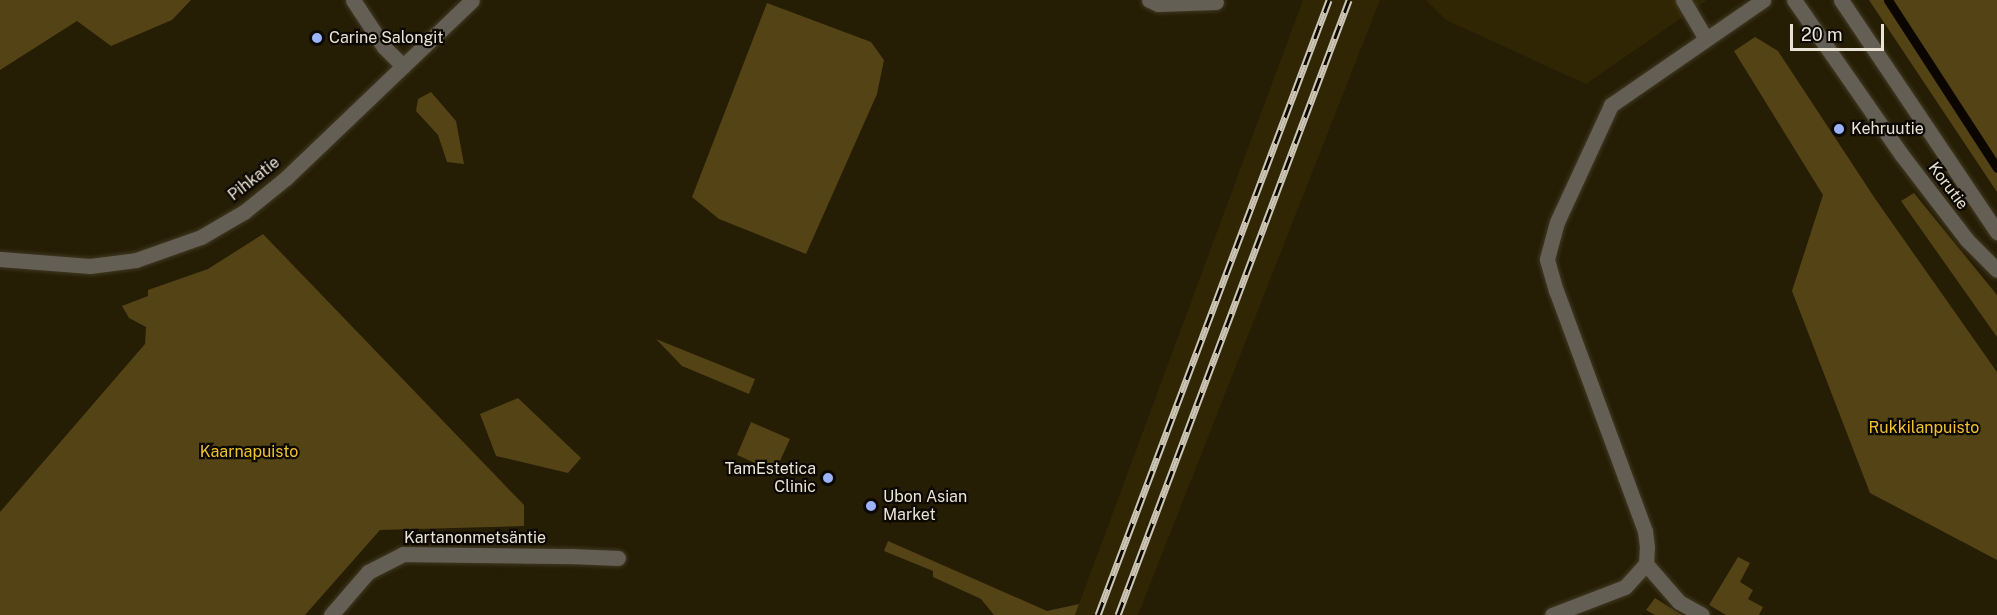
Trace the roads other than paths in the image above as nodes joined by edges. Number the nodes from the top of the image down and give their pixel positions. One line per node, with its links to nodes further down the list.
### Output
1 (353, 0): 10 (street)
2 (472, 0): 10 (street, Pihkatie)
3 (1149, 0): 8 (street)
4 (1683, 0): 9 (street)
5 (1763, 0): 9 (street)
6 (1794, 0): 13 (street, Korutie)
7 (1841, 0): 11 (street, Korutie)
8 (1217, 1)
9 (1706, 39): 15 (street)
10 (403, 66): 12 (street, Pihkatie)
11 (1997, 232)
12 (0, 258)
13 (1997, 270)
14 (618, 558): 16 (street, Kartanonmetsäntie)
15 (1646, 564): 17 (street); 18 (street)
16 (331, 615)
17 (1552, 615)
18 (1702, 615)

